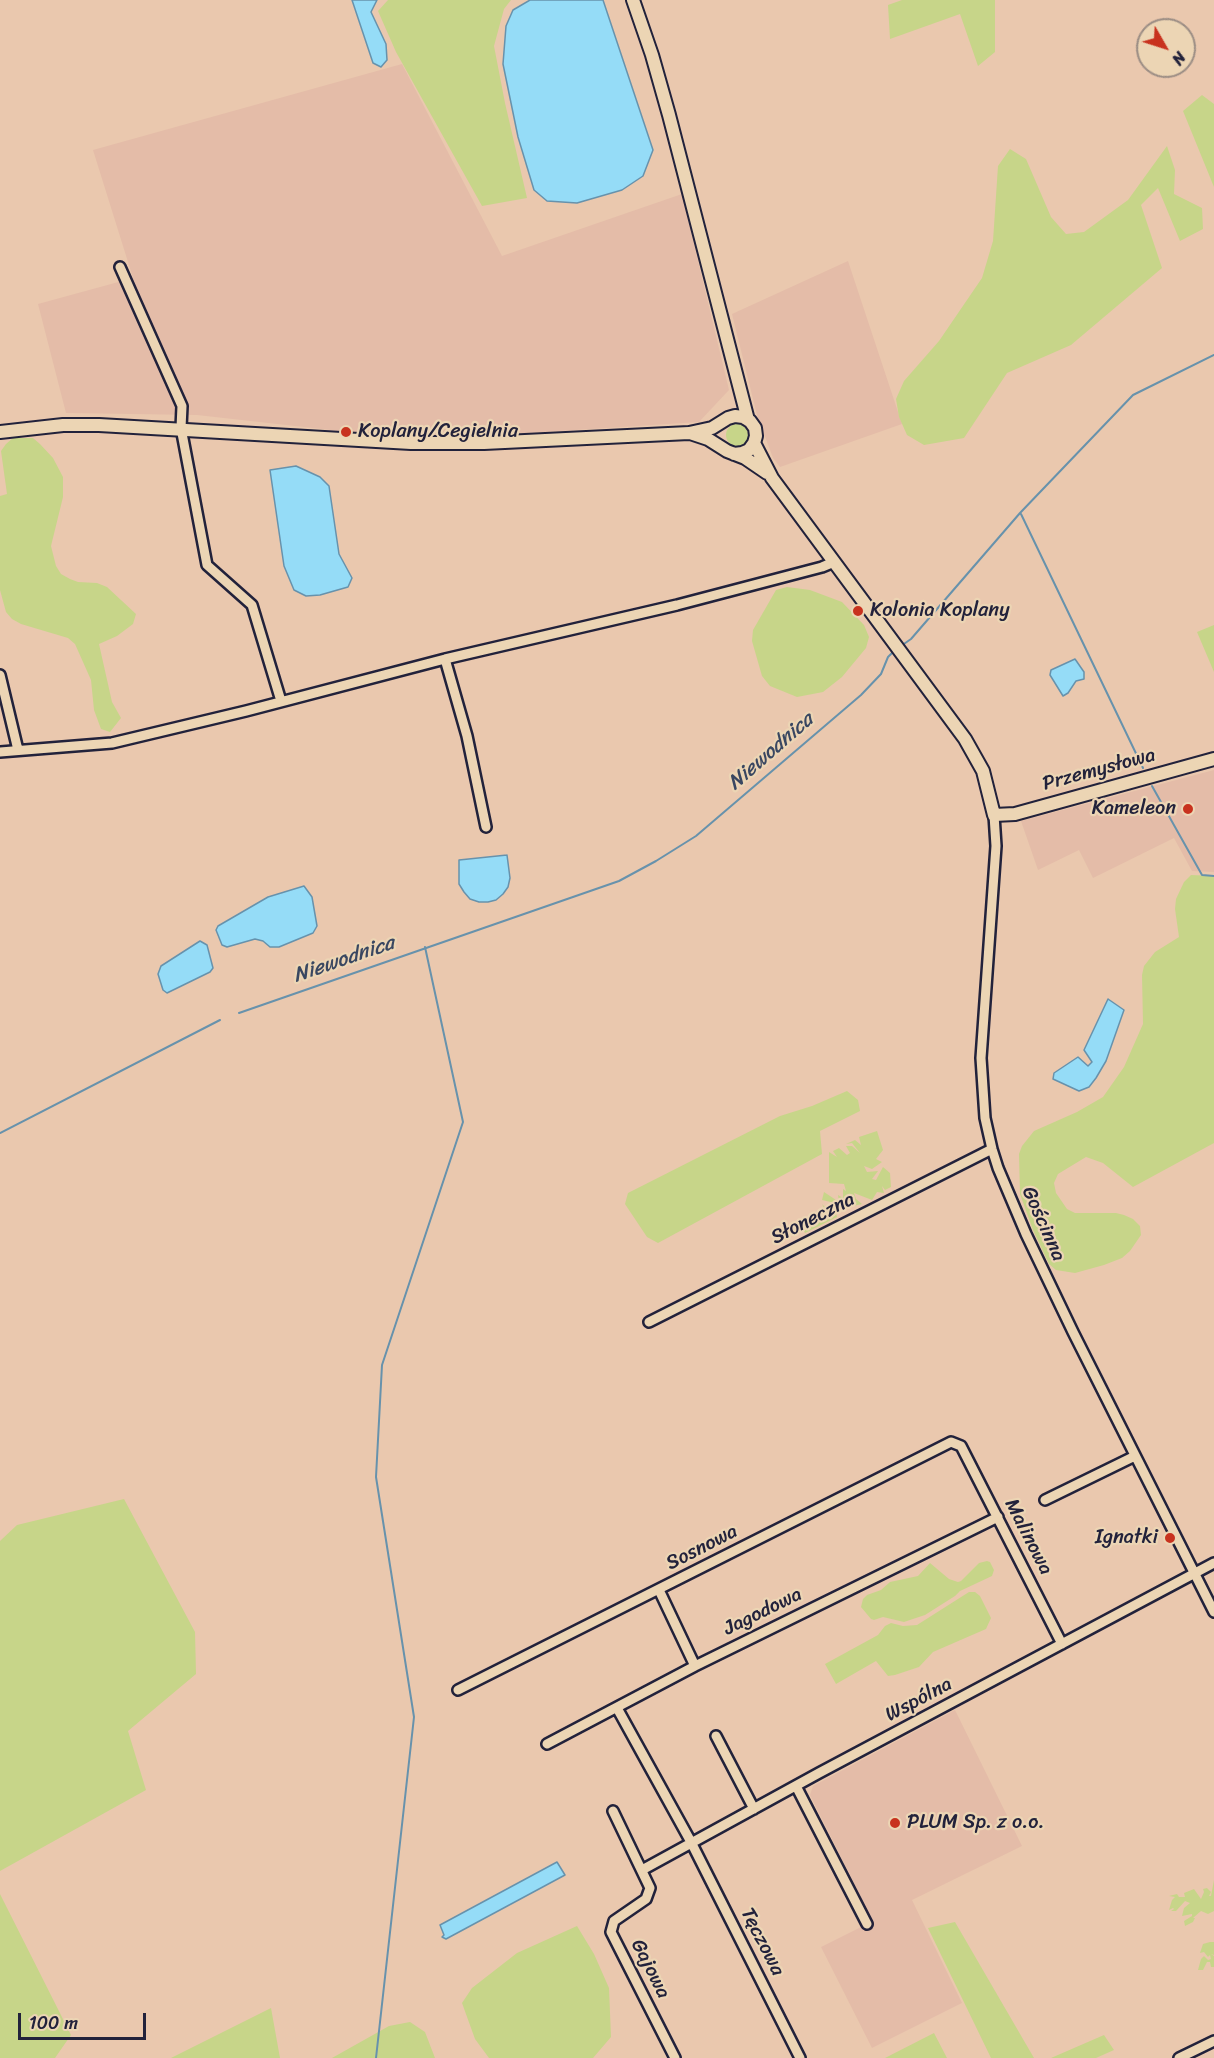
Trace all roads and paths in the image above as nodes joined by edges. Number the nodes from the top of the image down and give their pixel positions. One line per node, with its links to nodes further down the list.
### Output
1 (633, 0): 3 (street)
2 (120, 267): 6 (street)
3 (739, 380): 4 (street); 5 (street)
4 (726, 420): 5 (street); 8 (street); 10 (street)
5 (748, 420): 9 (street)
6 (181, 428): 7 (street); 8 (street); 16 (street)
7 (0, 432)
8 (689, 433): 10 (street)
9 (754, 443): 11 (street); 12 (street)
10 (721, 446): 11 (street)
11 (734, 454): 12 (street)
12 (772, 478): 13 (street)
13 (834, 562): 14 (street); 20 (street)
14 (445, 659): 16 (street); 21 (street)
15 (0, 675): 17 (street)
16 (281, 702): 17 (street)
17 (18, 750): 18 (street)
18 (0, 752)
19 (1214, 759): 20 (street, Przemysłowa)
20 (994, 815): 22 (street, Gościnna)
21 (486, 827)
22 (992, 1149): 23 (street, Słoneczna); 25 (street, Gościnna)
23 (649, 1322)
24 (961, 1446): 27 (street, Malinowa); 30 (street, Sosnowa)
25 (1135, 1456): 26 (street); 29 (street, Gościnna)
26 (1045, 1500)
27 (998, 1517): 32 (street, Malinowa); 33 (street, Jagodowa)
28 (1214, 1563): 29 (street, Wspólna)
29 (1195, 1573): 31 (street, Gościnna); 32 (street, Wspólna)
30 (659, 1590): 33 (street); 34 (street, Sosnowa)
31 (1214, 1612)
32 (1062, 1644): 38 (street, Wspólna)
33 (695, 1666): 35 (street, Jagodowa)
34 (458, 1690)
35 (617, 1708): 37 (street, Jagodowa); 41 (street, Tęczowa)
36 (716, 1736): 39 (street)
37 (547, 1744)
38 (796, 1786): 39 (street, Wspólna); 43 (street)
39 (754, 1809): 41 (street, Wspólna)
40 (613, 1811): 42 (street, Gajowa)
41 (691, 1842): 42 (street, Wspólna); 46 (street, Tęczowa)
42 (642, 1870): 45 (street, Gajowa)
43 (867, 1924)
44 (1214, 2041): 47 (street)
45 (675, 2058)
46 (800, 2058)
47 (1179, 2058)

